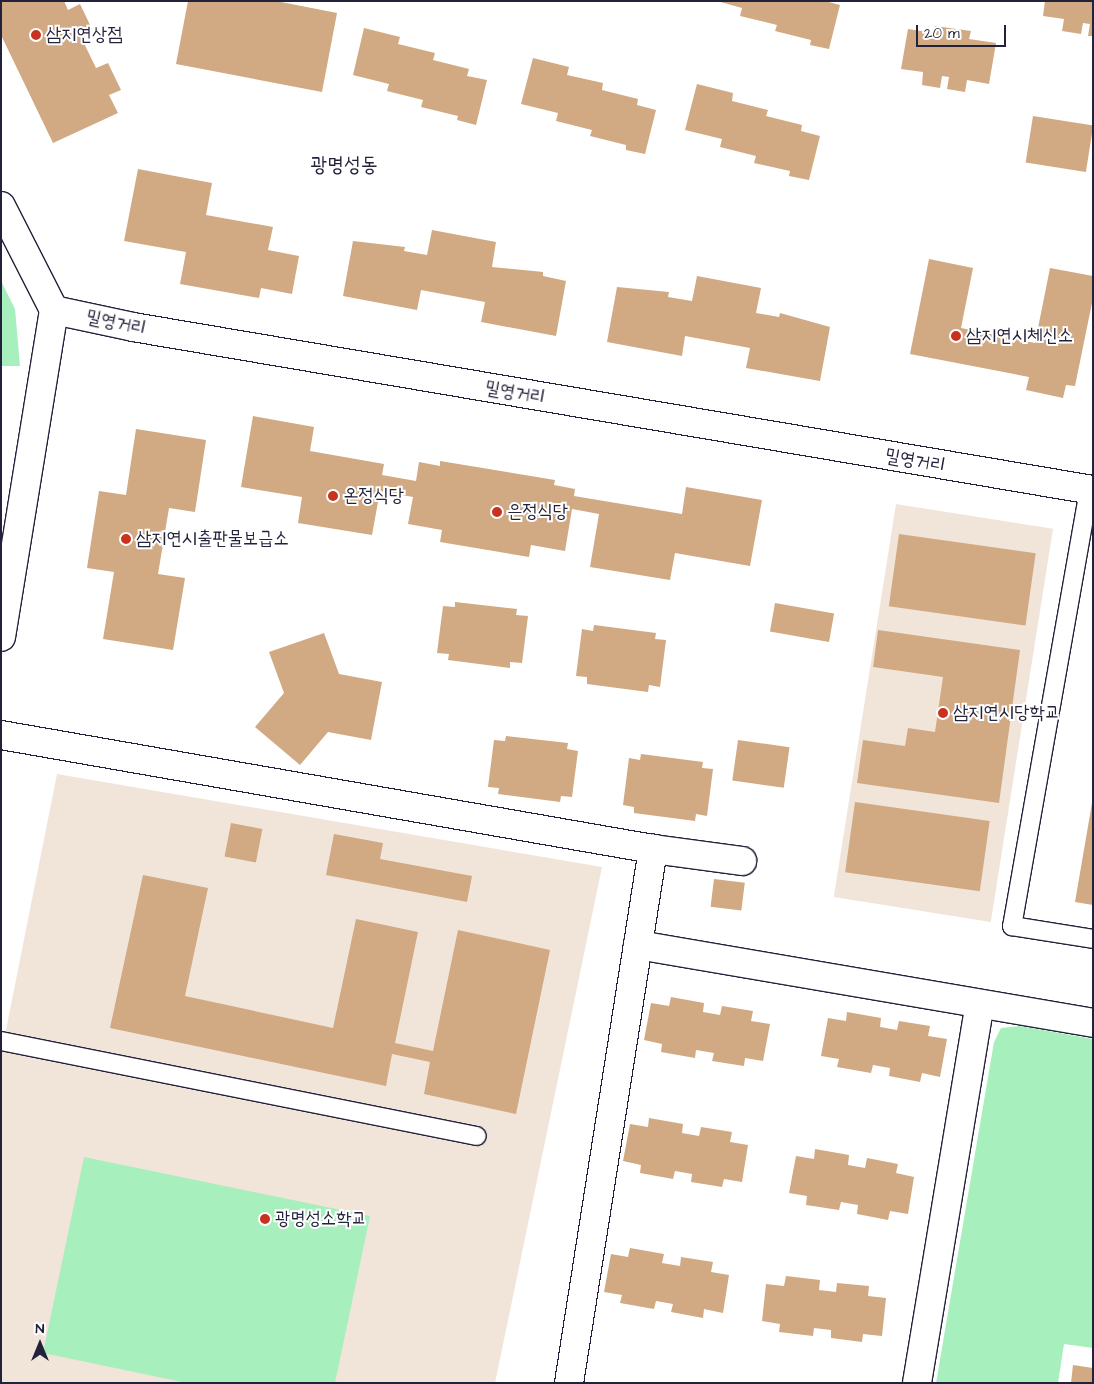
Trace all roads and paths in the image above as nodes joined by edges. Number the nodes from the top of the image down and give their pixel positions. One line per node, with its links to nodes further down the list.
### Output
1 (1, 206): 2 (street)
2 (54, 310): 3 (street, 밀영거리); 4 (street)
3 (1091, 490): 8 (lane)
4 (1, 637)
5 (1, 735): 6 (street)
6 (653, 849): 7 (street); 9 (street)
7 (742, 861)
8 (1093, 940)
9 (638, 945): 10 (street); 14 (street)
10 (980, 1004): 11 (street); 15 (street)
11 (1093, 1023)
12 (1, 1041): 13 (lane)
13 (477, 1136)
14 (569, 1383)
15 (917, 1383)

